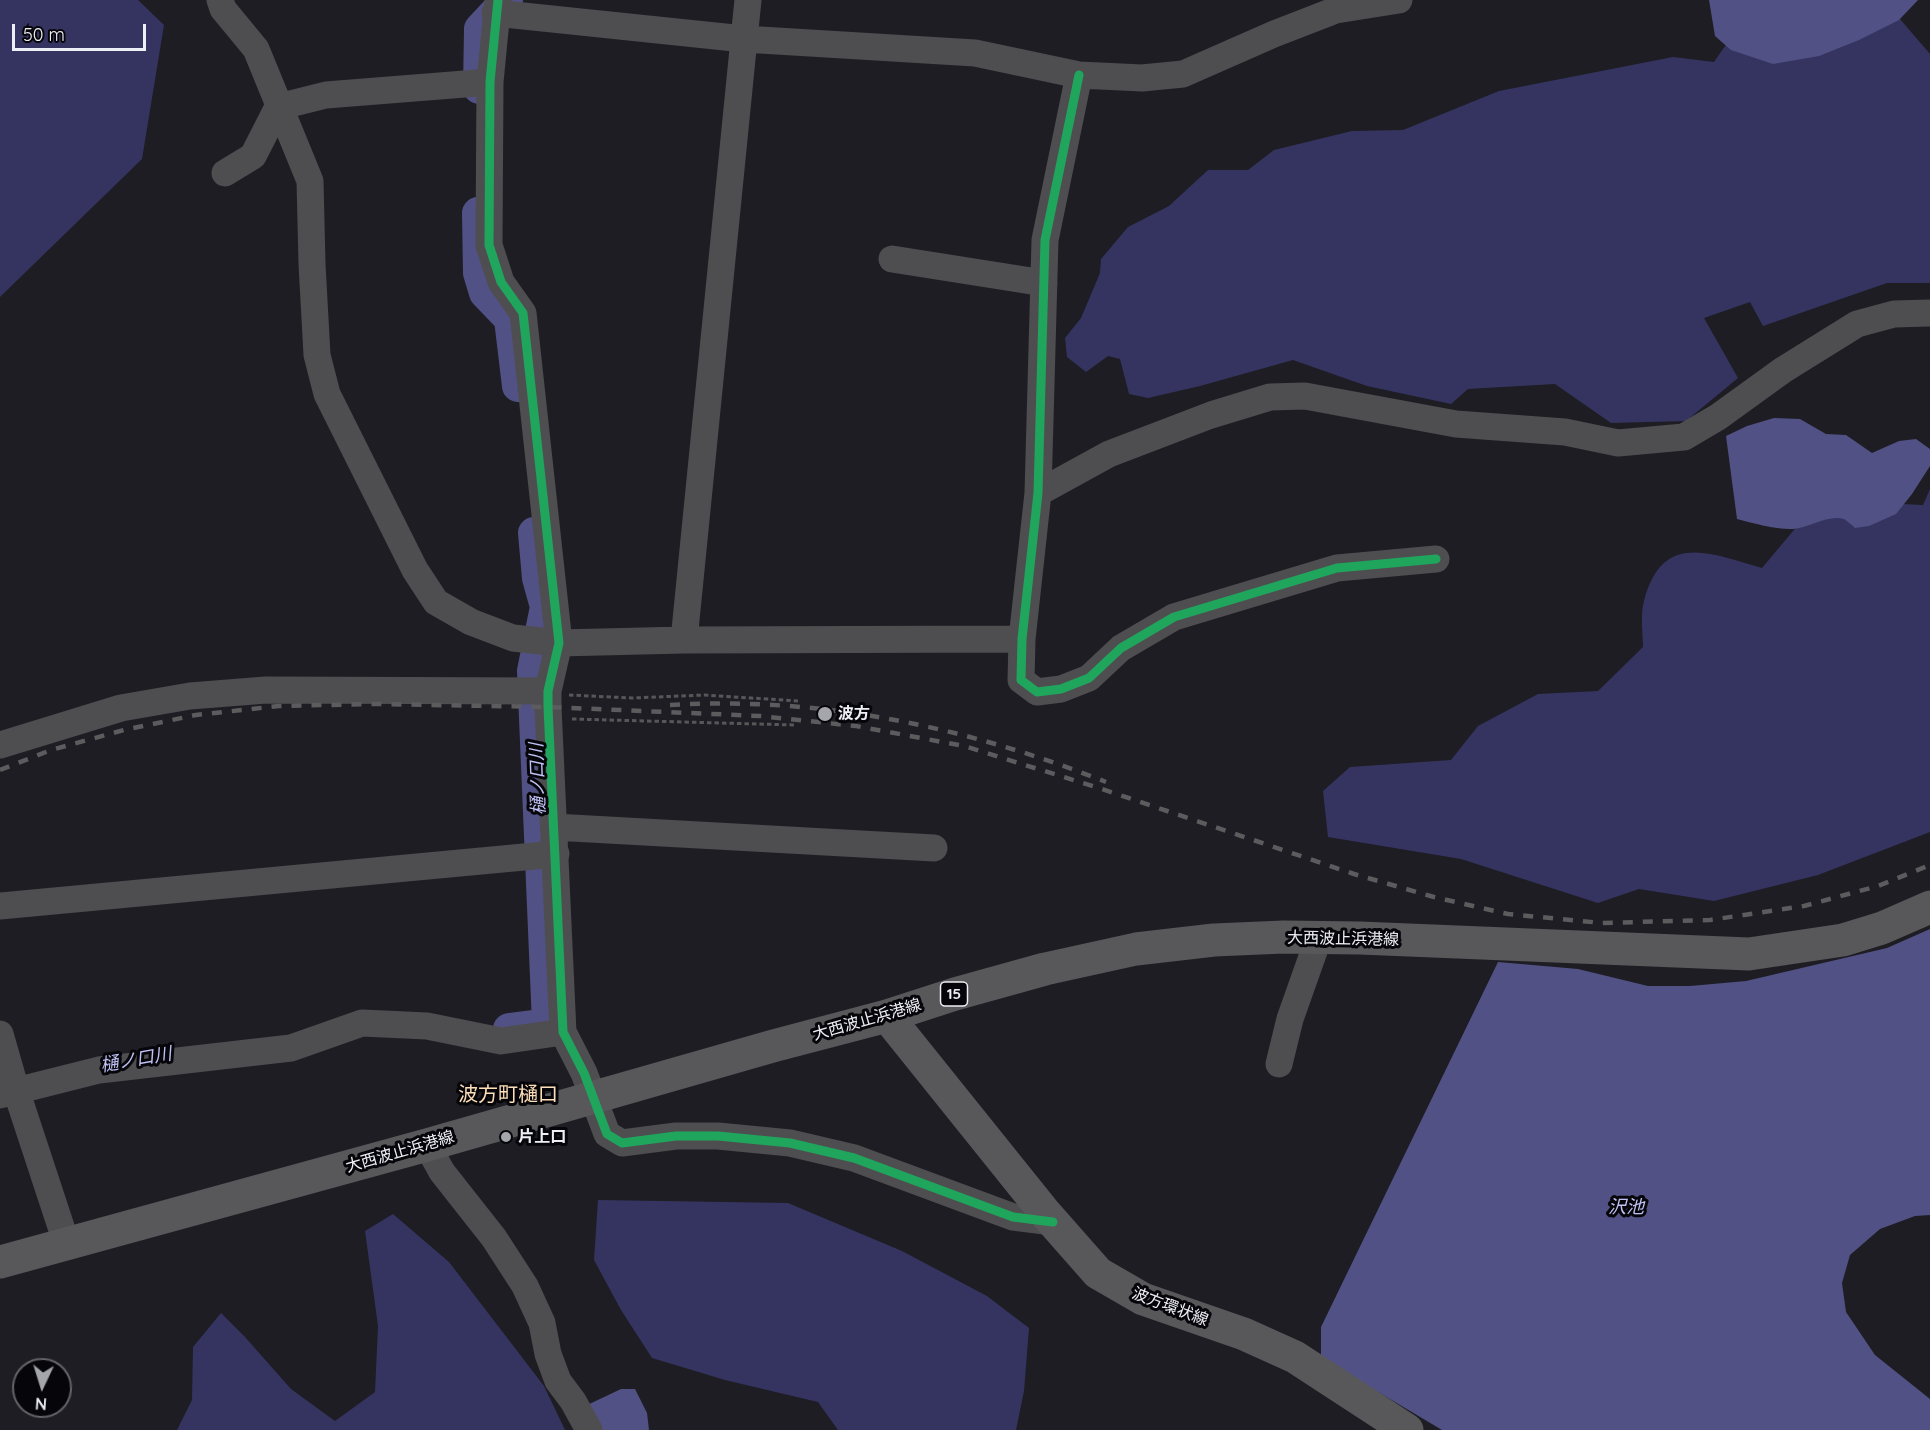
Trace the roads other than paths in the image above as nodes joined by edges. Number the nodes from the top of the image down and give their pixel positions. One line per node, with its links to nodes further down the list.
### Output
1 (220, 0): 8 (street)
2 (748, 0): 5 (street)
3 (1399, 0): 6 (street)
4 (497, 7): 5 (street); 7 (street)
5 (744, 39): 6 (street); 16 (street)
6 (1079, 75): 11 (street)
7 (490, 82): 8 (street); 17 (street)
8 (279, 107): 9 (street); 17 (street)
9 (225, 173)
10 (892, 259): 11 (street)
11 (1044, 283): 13 (street)
12 (1930, 313): 13 (street)
13 (1038, 493): 15 (street)
14 (1436, 559): 15 (street)
15 (1022, 639): 16 (street)
16 (684, 640): 17 (street)
17 (559, 643): 18 (street)
18 (548, 691): 19 (street); 20 (street)
19 (0, 745)
20 (554, 827): 21 (street); 22 (street)
21 (934, 848)
22 (556, 854): 23 (street); 27 (street)
23 (0, 906)
24 (1930, 907): 25 (main road, 大西波止浜港線 / 15)
25 (1319, 937): 26 (main road, 大西波止浜港線 / 15); 29 (street)
26 (887, 1016): 31 (main road, 大西波止浜港線 / 15); 33 (main road, 波方環状線)
27 (563, 1032): 30 (street); 31 (street)
28 (0, 1034): 30 (street)
29 (1279, 1064)
30 (8, 1092): 34 (street)
31 (594, 1096): 32 (main road, 大西波止浜港線 / 15); 33 (street)
32 (427, 1145): 34 (main road, 大西波止浜港線 / 15); 36 (street)
33 (1053, 1222): 37 (main road, 波方環状線)
34 (67, 1245): 35 (main road, 大西波止浜港線 / 15)
35 (0, 1262)
36 (589, 1430)
37 (1407, 1430)

